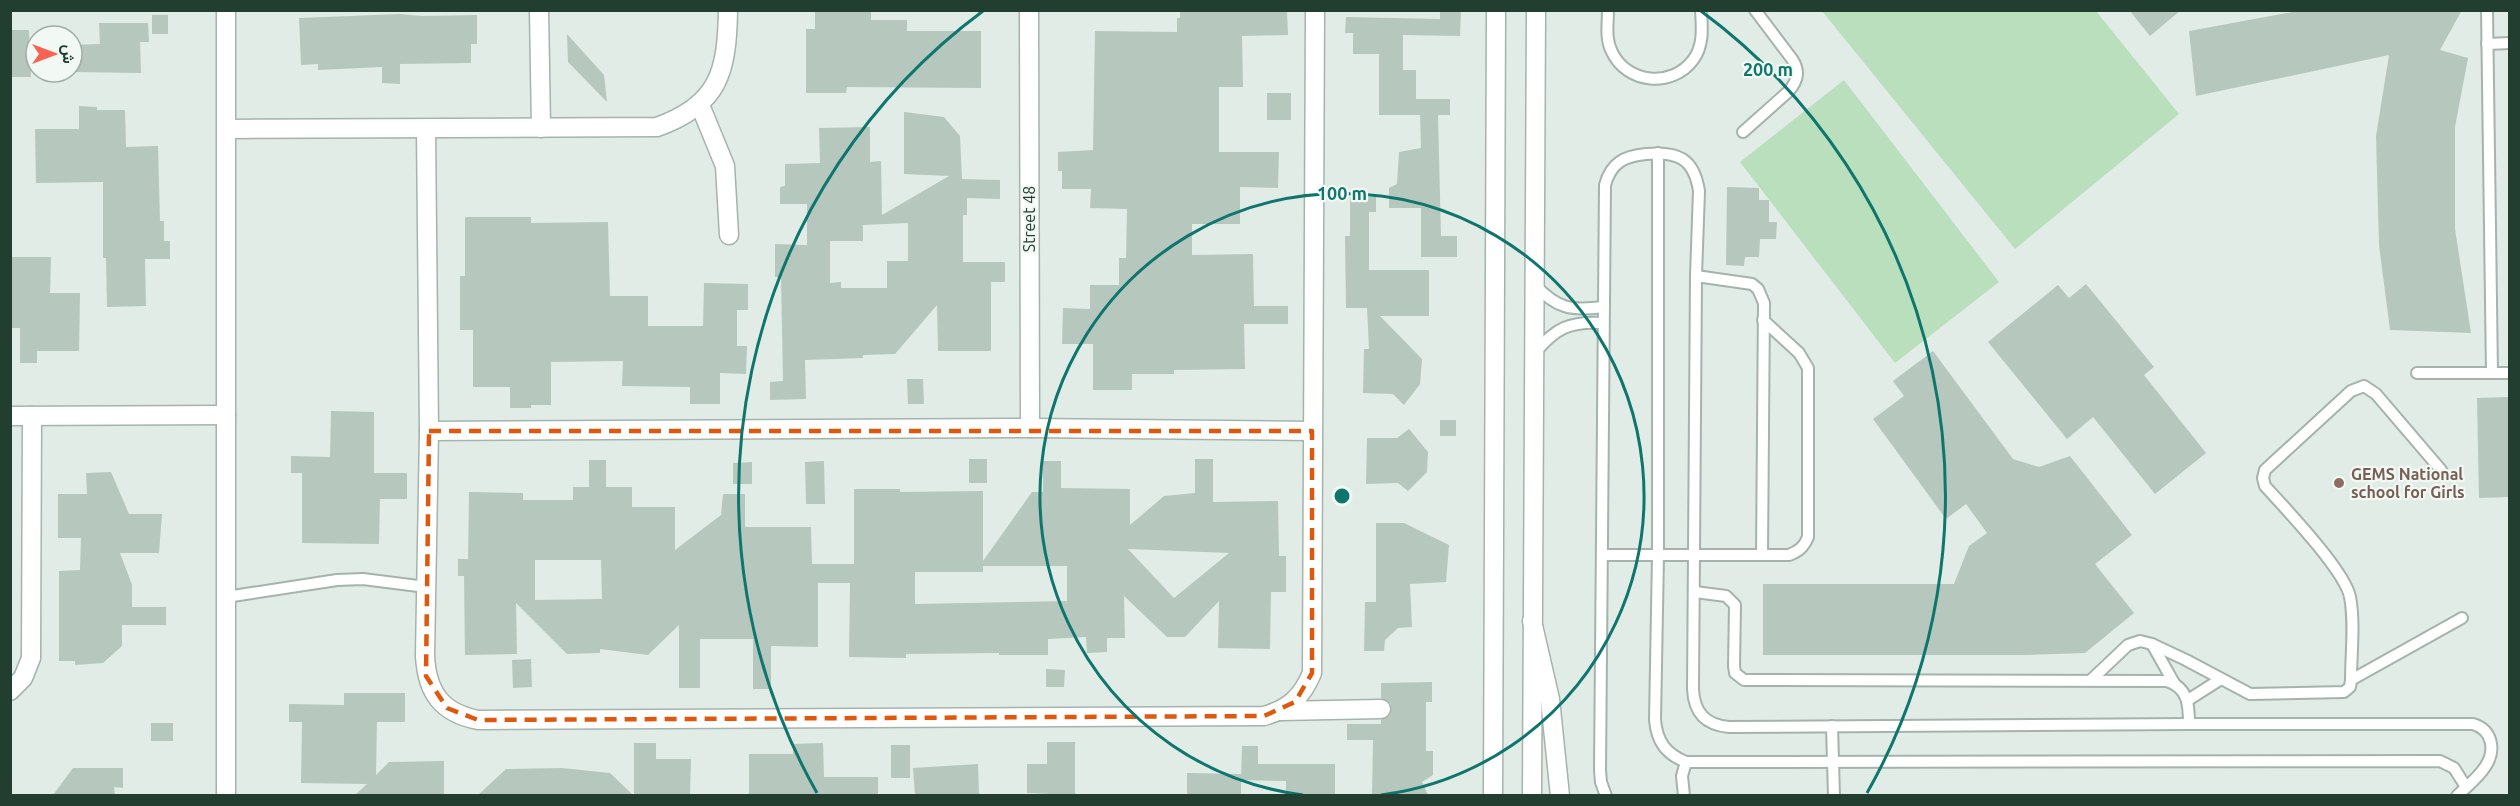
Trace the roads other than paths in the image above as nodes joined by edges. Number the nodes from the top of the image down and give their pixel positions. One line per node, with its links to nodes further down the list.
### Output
1 (226, 10): 16 (street)
2 (539, 10): 15 (street)
3 (728, 10): 14 (street)
4 (1029, 10): 33 (street, Street 48)
5 (1315, 10): 35 (street)
6 (1496, 10): 61 (street)
7 (1536, 10): 22 (street)
8 (1608, 10): 9 (lane)
9 (1701, 10)
10 (1755, 10): 18 (lane)
11 (2487, 10): 13 (lane)
12 (2510, 43): 13 (lane)
13 (2487, 44): 28 (lane)
14 (700, 105): 15 (street); 20 (street)
15 (541, 128): 17 (street)
16 (227, 129): 17 (street); 30 (street)
17 (426, 130): 34 (street)
18 (1743, 132)
19 (1658, 153): 21 (lane); 23 (lane); 38 (lane)
20 (729, 235)
21 (1696, 276): 24 (lane); 39 (lane)
22 (1535, 285): 23 (lane); 26 (street)
23 (1603, 307): 25 (lane)
24 (1763, 320): 40 (lane); 40 (lane)
25 (1603, 322): 26 (lane); 37 (lane)
26 (1534, 354): 45 (street)
27 (2417, 373): 28 (lane)
28 (2492, 373): 29 (lane)
29 (2510, 373)
30 (226, 415): 32 (street); 43 (street)
31 (10, 416): 32 (street)
32 (32, 416): 51 (street)
33 (1030, 428): 34 (street); 35 (street)
34 (429, 431): 41 (street)
35 (1312, 431): 54 (street)
36 (2441, 470): 49 (lane)
37 (1602, 555): 38 (lane); 64 (lane)
38 (1658, 555): 39 (lane); 57 (lane)
39 (1695, 555): 40 (lane); 42 (lane)
40 (1762, 555)
41 (426, 587): 43 (lane); 54 (street)
42 (1695, 592): 48 (lane); 56 (lane)
43 (226, 597): 60 (street)
44 (2462, 618): 49 (lane)
45 (1532, 621): 62 (street); 63 (street)
46 (2152, 644): 47 (lane); 48 (lane); 50 (lane)
47 (2221, 679): 49 (lane); 52 (lane)
48 (2091, 680): 50 (lane)
49 (2351, 680)
50 (2174, 683): 52 (lane)
51 (10, 691)
52 (2188, 700): 55 (lane)
53 (1381, 709): 54 (street)
54 (1280, 711)
55 (2189, 724): 56 (lane); 59 (lane)
56 (1832, 726): 58 (lane)
57 (1686, 762): 58 (lane); 65 (lane)
58 (1833, 763): 59 (lane); 66 (lane)
59 (2466, 787): 67 (lane)
60 (226, 795)
61 (1493, 795)
62 (1532, 795)
63 (1560, 795)
64 (1606, 795)
65 (1684, 795)
66 (1834, 795)
67 (2457, 795)

